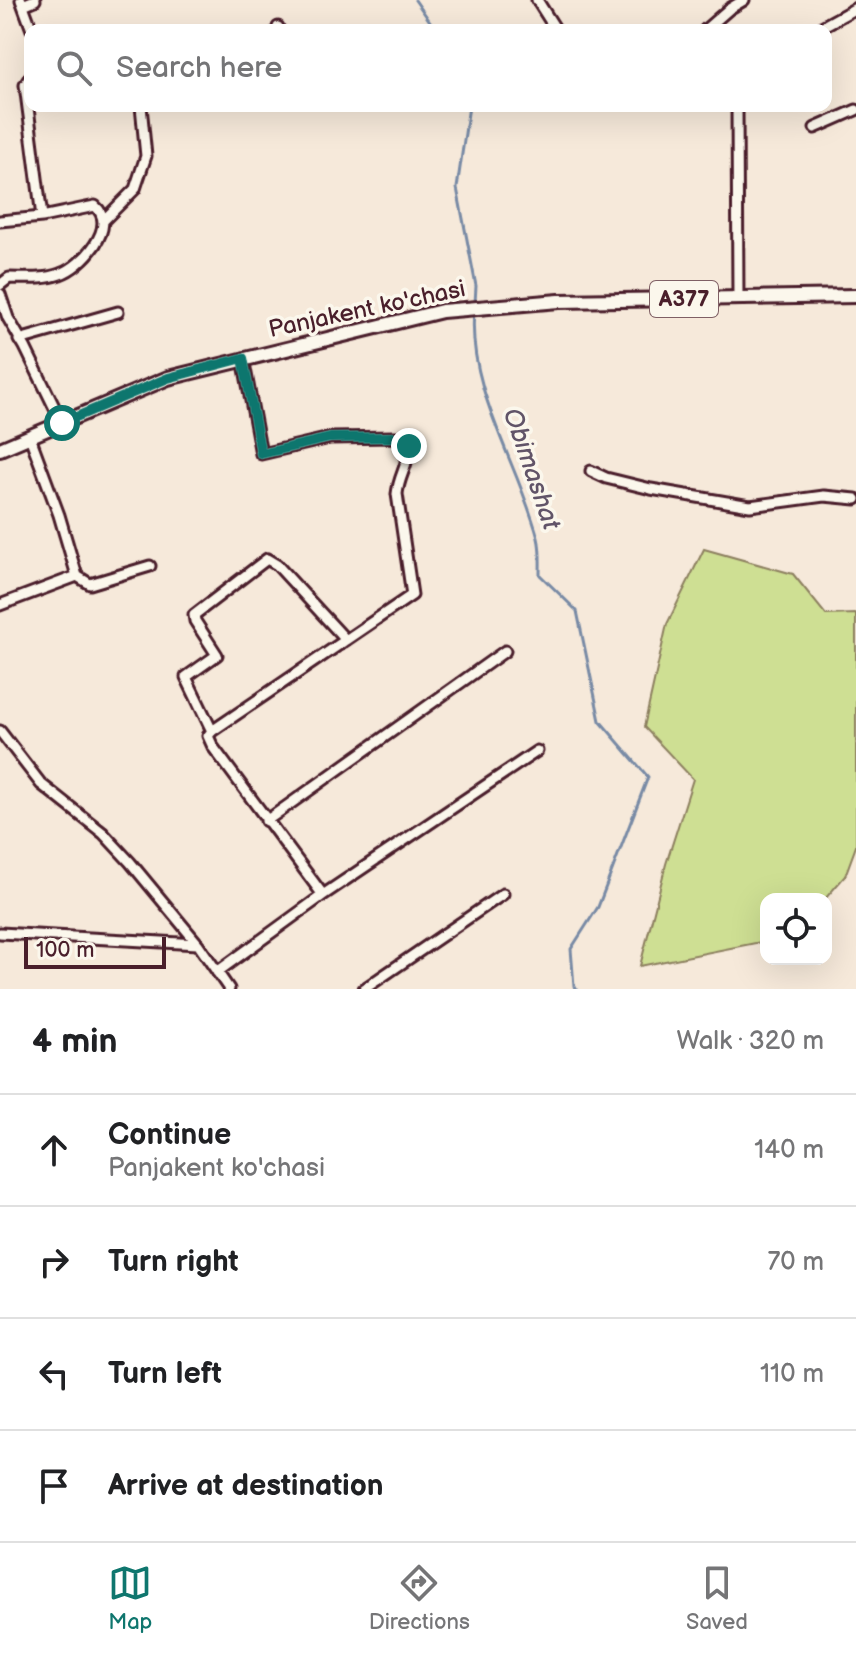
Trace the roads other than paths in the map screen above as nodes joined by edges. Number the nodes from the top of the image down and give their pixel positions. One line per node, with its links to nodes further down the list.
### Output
1 (35, 0): 4 (street)
2 (537, 0): 7 (street)
3 (744, 0): 8 (street)
4 (22, 2): 6 (street)
5 (856, 8): 9 (street)
6 (30, 24)
7 (552, 24)
8 (712, 24)
9 (827, 24)
10 (856, 110): 14 (street)
11 (28, 112): 15 (street)
12 (142, 112): 16 (street)
13 (737, 112): 21 (street)
14 (815, 128)
15 (42, 217): 16 (street); 17 (street)
16 (104, 220): 18 (street)
17 (0, 221)
18 (1, 283)
19 (0, 294): 23 (street)
20 (856, 296): 21 (main road, Panjakent ko'chasi / A377)
21 (738, 299): 24 (main road, Panjakent ko'chasi / A377)
22 (118, 312): 23 (street)
23 (19, 340): 25 (street)
24 (243, 358): 25 (main road, Panjakent ko'chasi / A377); 33 (street)
25 (62, 423): 26 (main road, Panjakent ko'chasi / A377)
26 (30, 437): 27 (main road, Panjakent ko'chasi / A377); 31 (street)
27 (0, 449)
28 (591, 471): 29 (street)
29 (856, 499)
30 (150, 566): 31 (street)
31 (77, 576): 32 (street)
32 (0, 605)
33 (346, 640): 36 (street); 36 (street)
34 (505, 651): 38 (street)
35 (0, 731): 42 (street)
36 (212, 731): 38 (street)
37 (537, 751): 40 (street)
38 (266, 821): 40 (street)
39 (503, 894): 45 (street)
40 (323, 895): 43 (street)
41 (0, 933): 42 (street)
42 (198, 944): 43 (street)
43 (217, 972): 44 (street)
44 (229, 989)
45 (364, 989)

